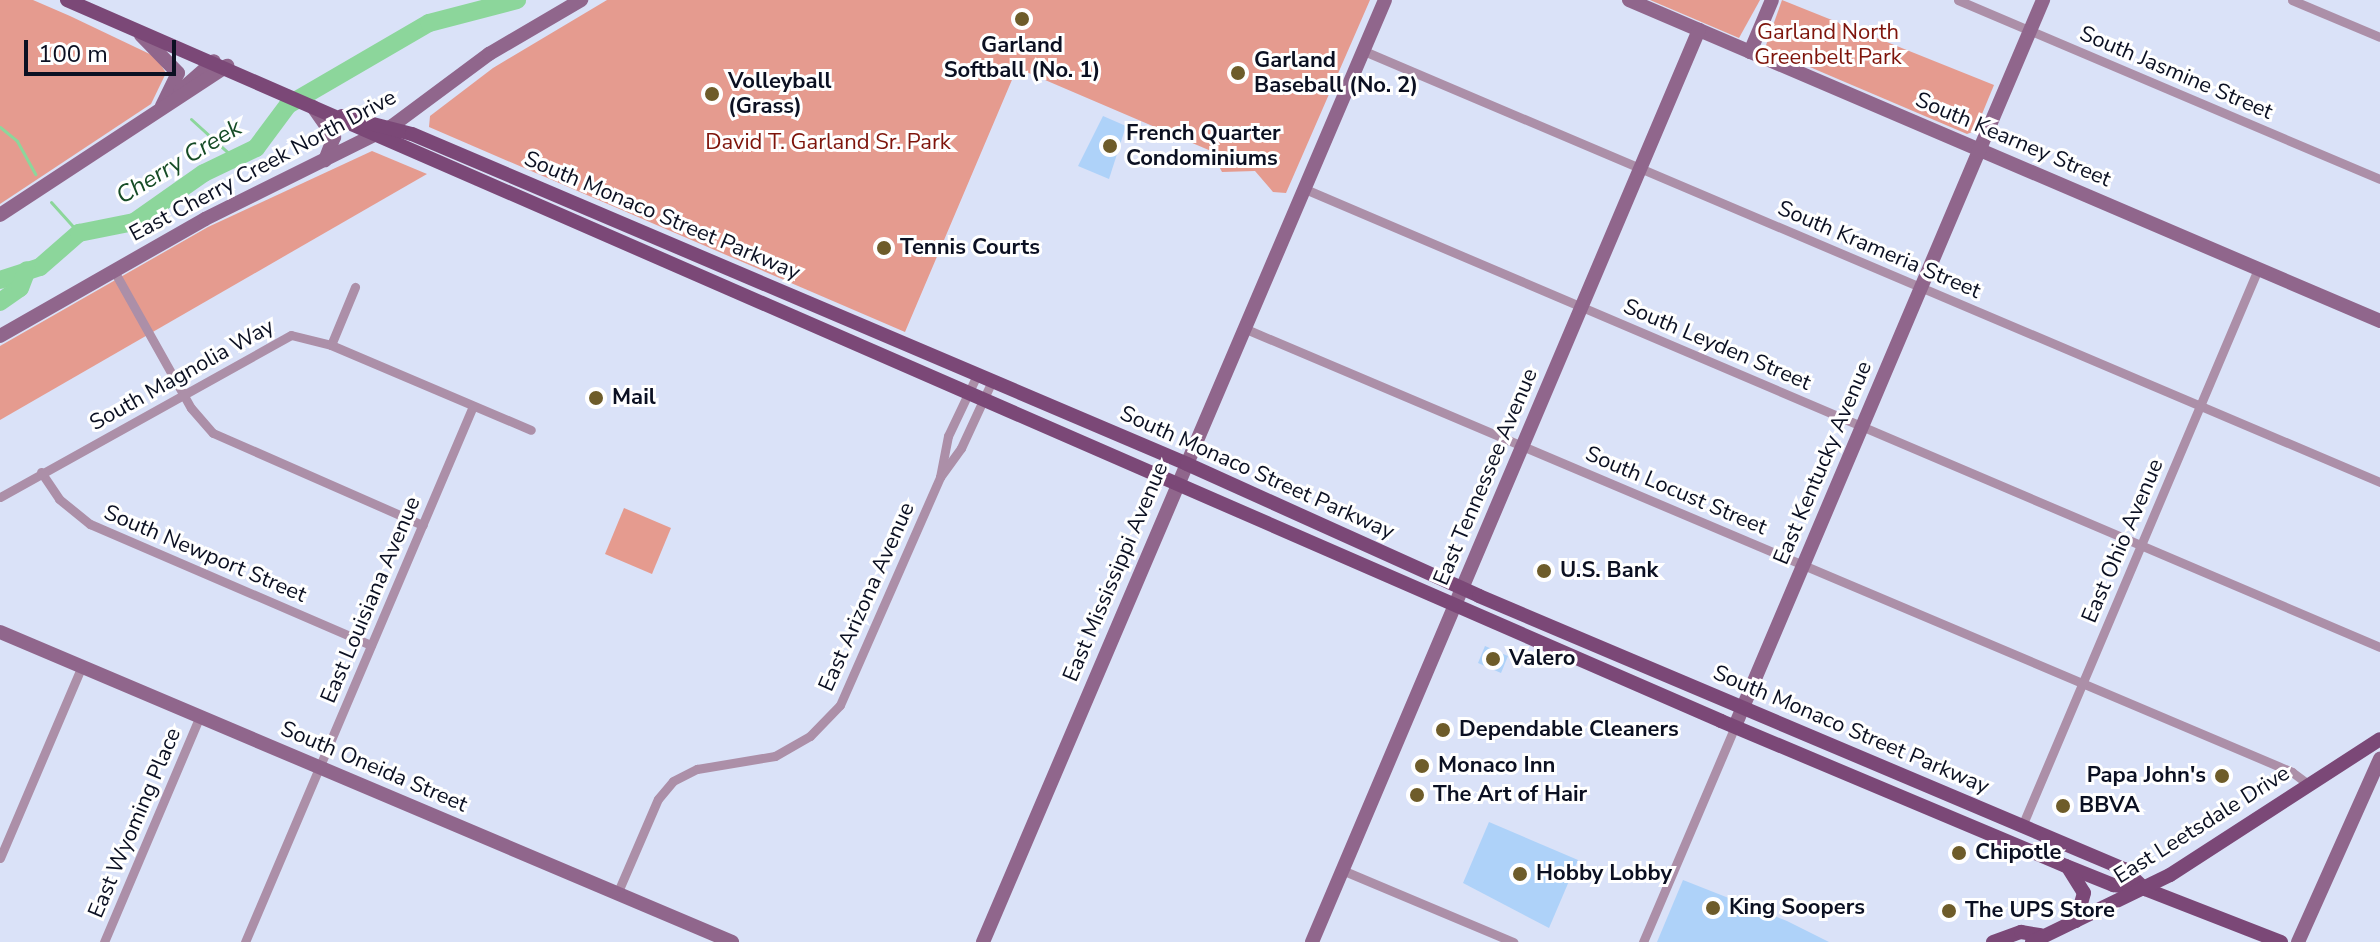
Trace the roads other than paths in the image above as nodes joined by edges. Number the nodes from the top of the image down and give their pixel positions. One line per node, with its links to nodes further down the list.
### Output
1 (67, 0): 9 (main road, South Monaco Street Parkway)
2 (581, 0): 19 (street, East Cherry Creek North Drive)
3 (1385, 0): 13 (street, East Mississippi Avenue)
4 (1629, 0): 10 (street, South Kearney Street)
5 (1772, 0): 14 (street)
6 (1958, 0): 11 (street, South Jasmine Street)
7 (2043, 0): 11 (street, East Kentucky Avenue)
8 (2292, 0): 12 (street)
9 (128, 25): 15 (main road, South Monaco Street Parkway); 18 (street)
10 (1699, 30): 14 (street, South Kearney Street); 23 (street, East Tennessee Avenue)
11 (2030, 31): 21 (street, East Kentucky Avenue); 24 (street, South Jasmine Street)
12 (2380, 37)
13 (1364, 51): 23 (street, South Krameria Street); 25 (street, East Mississippi Avenue)
14 (1750, 52): 21 (street, South Kearney Street)
15 (220, 63): 16 (main road, South Monaco Street Parkway); 18 (street)
16 (307, 100): 17 (main road, South Monaco Street Parkway); 22 (street)
17 (342, 116): 19 (main road, South Monaco Street Parkway); 20 (main road, South Monaco Street Parkway)
18 (147, 121): 26 (street)
19 (392, 126): 20 (street, East Cherry Creek North Drive); 36 (main road, South Monaco Street Parkway)
20 (371, 137): 22 (street, East Cherry Creek North Drive); 38 (main road, South Monaco Street Parkway)
21 (1980, 150): 27 (street, South Kearney Street); 30 (street, East Kentucky Avenue)
22 (322, 163): 28 (street, East Cherry Creek North Drive)
23 (1641, 169): 30 (street, South Krameria Street); 31 (street, East Tennessee Avenue)
24 (2380, 179)
25 (1305, 189): 31 (street, South Leyden Street); 33 (street, East Mississippi Avenue)
26 (0, 215)
27 (2258, 269): 32 (street, South Kearney Street); 41 (street, East Ohio Avenue)
28 (114, 271): 34 (street, East Cherry Creek North Drive); 39 (street)
29 (355, 287): 35 (street)
30 (1920, 288): 41 (street, South Krameria Street); 43 (street, East Kentucky Avenue)
31 (1582, 308): 43 (street, South Leyden Street); 45 (street, East Tennessee Avenue)
32 (2380, 321)
33 (1246, 329): 45 (street, South Locust Street); 46 (street, East Mississippi Avenue)
34 (0, 336)
35 (331, 345): 39 (street, South Magnolia Way); 42 (street, South Magnolia Way)
36 (977, 375): 37 (main road, South Monaco Street Parkway); 38 (street, East Arizona Avenue)
37 (992, 381): 40 (street, East Arizona Avenue); 46 (main road, South Monaco Street Parkway)
38 (967, 391): 40 (main road, South Monaco Street Parkway); 48 (street, East Arizona Avenue)
39 (184, 395): 47 (street, South Magnolia Way); 52 (street)
40 (983, 398): 48 (street, East Arizona Avenue); 49 (main road, South Monaco Street Parkway)
41 (2200, 405): 50 (street, South Krameria Street); 53 (street, East Ohio Avenue)
42 (473, 406): 44 (street, South Magnolia Way); 52 (street, East Louisiana Avenue)
43 (1862, 426): 53 (street, South Leyden Street); 54 (street, East Kentucky Avenue)
44 (531, 430)
45 (1524, 446): 54 (street, South Locust Street); 55 (street, East Tennessee Avenue)
46 (1187, 464): 49 (street, East Mississippi Avenue); 55 (main road, South Monaco Street Parkway)
47 (41, 472): 51 (street, South Magnolia Way); 58 (street, South Newport Street)
48 (940, 477): 74 (street, East Arizona Avenue)
49 (1179, 481): 56 (main road, South Monaco Street Parkway); 80 (street, East Mississippi Avenue)
50 (2380, 482)
51 (0, 497)
52 (423, 525): 58 (street, East Louisiana Avenue)
53 (2141, 545): 59 (street, South Leyden Street); 61 (street, East Ohio Avenue)
54 (1804, 565): 61 (street, South Locust Street); 62 (street, East Kentucky Avenue)
55 (1462, 589): 56 (street, East Tennessee Avenue); 62 (main road, South Monaco Street Parkway)
56 (1454, 607): 64 (main road, South Monaco Street Parkway); 72 (street, East Tennessee Avenue)
57 (0, 632): 60 (street, South Oneida Street)
58 (371, 645): 67 (street, East Louisiana Avenue)
59 (2380, 647)
60 (82, 666): 63 (street, South Oneida Street); 70 (street)
61 (2083, 683): 68 (street, South Locust Street); 69 (street, East Ohio Avenue)
62 (1743, 708): 64 (street, East Kentucky Avenue); 69 (main road, South Monaco Street Parkway)
63 (199, 718): 67 (street, South Oneida Street); 77 (street, East Wyoming Place)
64 (1735, 726): 71 (main road, South Monaco Street Parkway); 83 (street, East Kentucky Avenue)
65 (2380, 739): 68 (main road, East Leetsdale Drive)
66 (2380, 759): 86 (street)
67 (319, 767): 74 (street, South Oneida Street); 78 (street, East Louisiana Avenue)
68 (2309, 785): 73 (main road, East Leetsdale Drive)
69 (2022, 826): 73 (main road, South Monaco Street Parkway)
70 (0, 858)
71 (2066, 866): 73 (main road, South Monaco Street Parkway); 75 (main road)
72 (1342, 870): 81 (street, East Tennessee Avenue); 82 (street)
73 (2145, 889): 75 (main road, East Leetsdale Drive); 85 (main road, South Monaco Street Parkway)
74 (617, 894): 79 (street, South Oneida Street)
75 (2076, 921): 76 (main road, East Leetsdale Drive)
76 (2036, 938): 84 (main road, East Leetsdale Drive)
77 (104, 942)
78 (245, 942)
79 (732, 942)
80 (983, 942)
81 (1312, 942)
82 (1513, 942)
83 (1643, 942)
84 (1993, 942)
85 (2281, 942)
86 (2298, 942)

